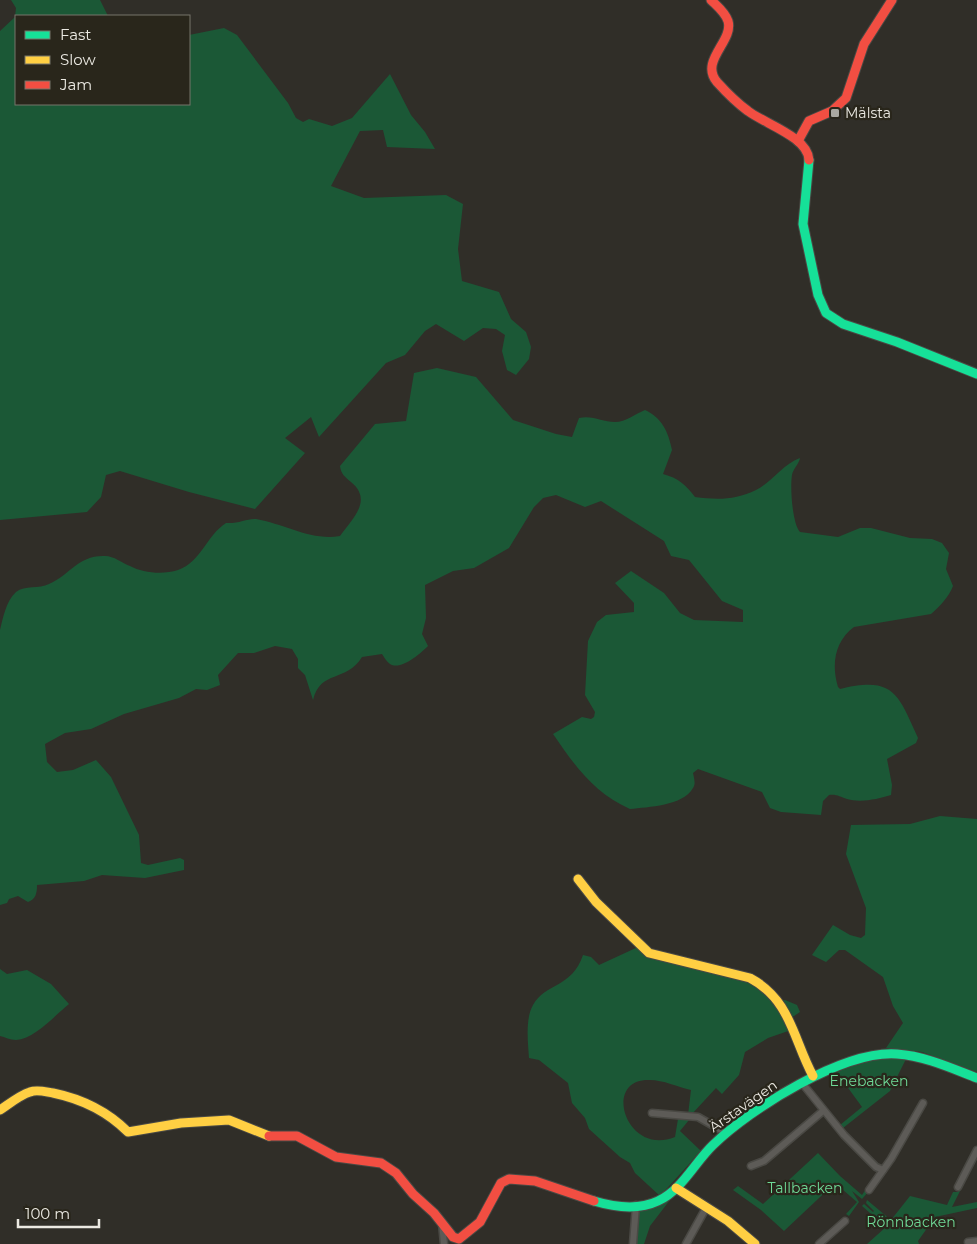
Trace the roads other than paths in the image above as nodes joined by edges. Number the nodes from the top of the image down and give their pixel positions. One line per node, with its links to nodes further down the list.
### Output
1 (711, 0): 3 (street)
2 (892, 0): 3 (street)
3 (798, 141): 4 (street)
4 (977, 374)
5 (578, 880): 6 (street)
6 (813, 1076): 7 (street, Ärstavägen); 8 (street, Ärstavägen)
7 (977, 1078)
8 (802, 1082): 11 (street); 13 (street, Ärstavägen)
9 (924, 1103): 16 (street)
10 (0, 1110): 23 (street)
11 (823, 1111): 15 (street); 16 (street)
12 (652, 1113): 13 (street)
13 (726, 1133): 18 (street, Ärstavägen)
14 (977, 1150): 17 (street)
15 (751, 1166)
16 (882, 1170): 19 (street)
17 (958, 1187)
18 (676, 1188): 20 (street, Ärstavägen); 21 (street)
19 (869, 1190)
20 (636, 1205): 25 (street, Ärstavägen); 28 (street)
21 (706, 1208): 29 (street); 30 (street)
22 (845, 1221): 31 (street)
23 (442, 1223): 25 (street); 27 (street)
24 (977, 1241): 26 (street)
25 (457, 1242)
26 (968, 1242)
27 (444, 1244)
28 (633, 1244)
29 (686, 1244)
30 (755, 1244)
31 (819, 1244)

